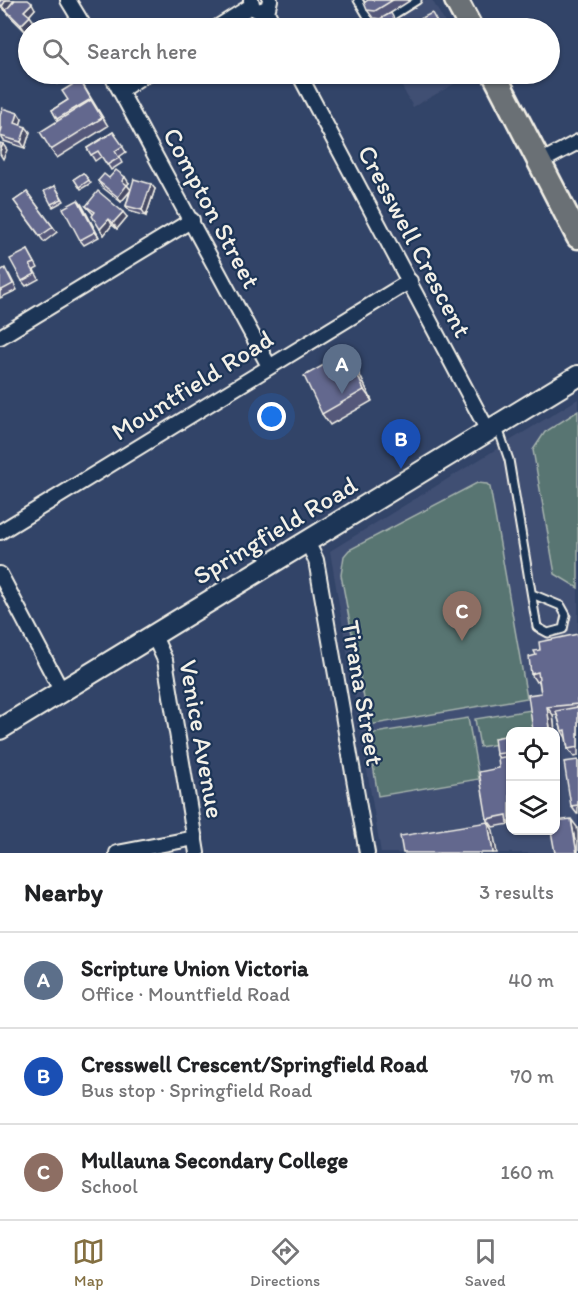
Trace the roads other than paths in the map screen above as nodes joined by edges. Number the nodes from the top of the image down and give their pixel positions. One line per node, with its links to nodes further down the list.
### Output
1 (68, 0): 7 (street)
2 (358, 0): 9 (lane)
3 (417, 0): 10 (lane)
4 (456, 0): 11 (main road)
5 (251, 3): 6 (street); 8 (street)
6 (268, 5)
7 (79, 18)
8 (230, 18)
9 (369, 18)
10 (388, 18)
11 (466, 18)
12 (117, 84): 16 (street, Compton Street)
13 (130, 84): 16 (street)
14 (304, 84): 21 (street, Cresswell Crescent)
15 (499, 84): 18 (main road)
16 (121, 90): 19 (street, Compton Street)
17 (578, 142): 18 (street)
18 (540, 162): 20 (main road)
19 (192, 220): 22 (street); 23 (street, Compton Street)
20 (578, 237)
21 (410, 281): 23 (street, Mountfield Road); 25 (street, Cresswell Crescent)
22 (0, 337)
23 (269, 366): 26 (street, Mountfield Road)
24 (578, 376): 25 (main road, Springfield Road)
25 (493, 429): 27 (main road, Springfield Road); 29 (lane)
26 (0, 532)
27 (307, 542): 30 (main road, Springfield Road); 36 (street, Tirana Street)
28 (0, 574): 31 (street)
29 (532, 594): 29 (lane)
30 (154, 636): 31 (main road, Springfield Road); 33 (street, Venice Avenue)
31 (62, 692): 32 (main road, Springfield Road)
32 (0, 729)
33 (195, 838): 34 (street); 35 (street, Venice Avenue)
34 (117, 853)
35 (197, 853)
36 (367, 853)

